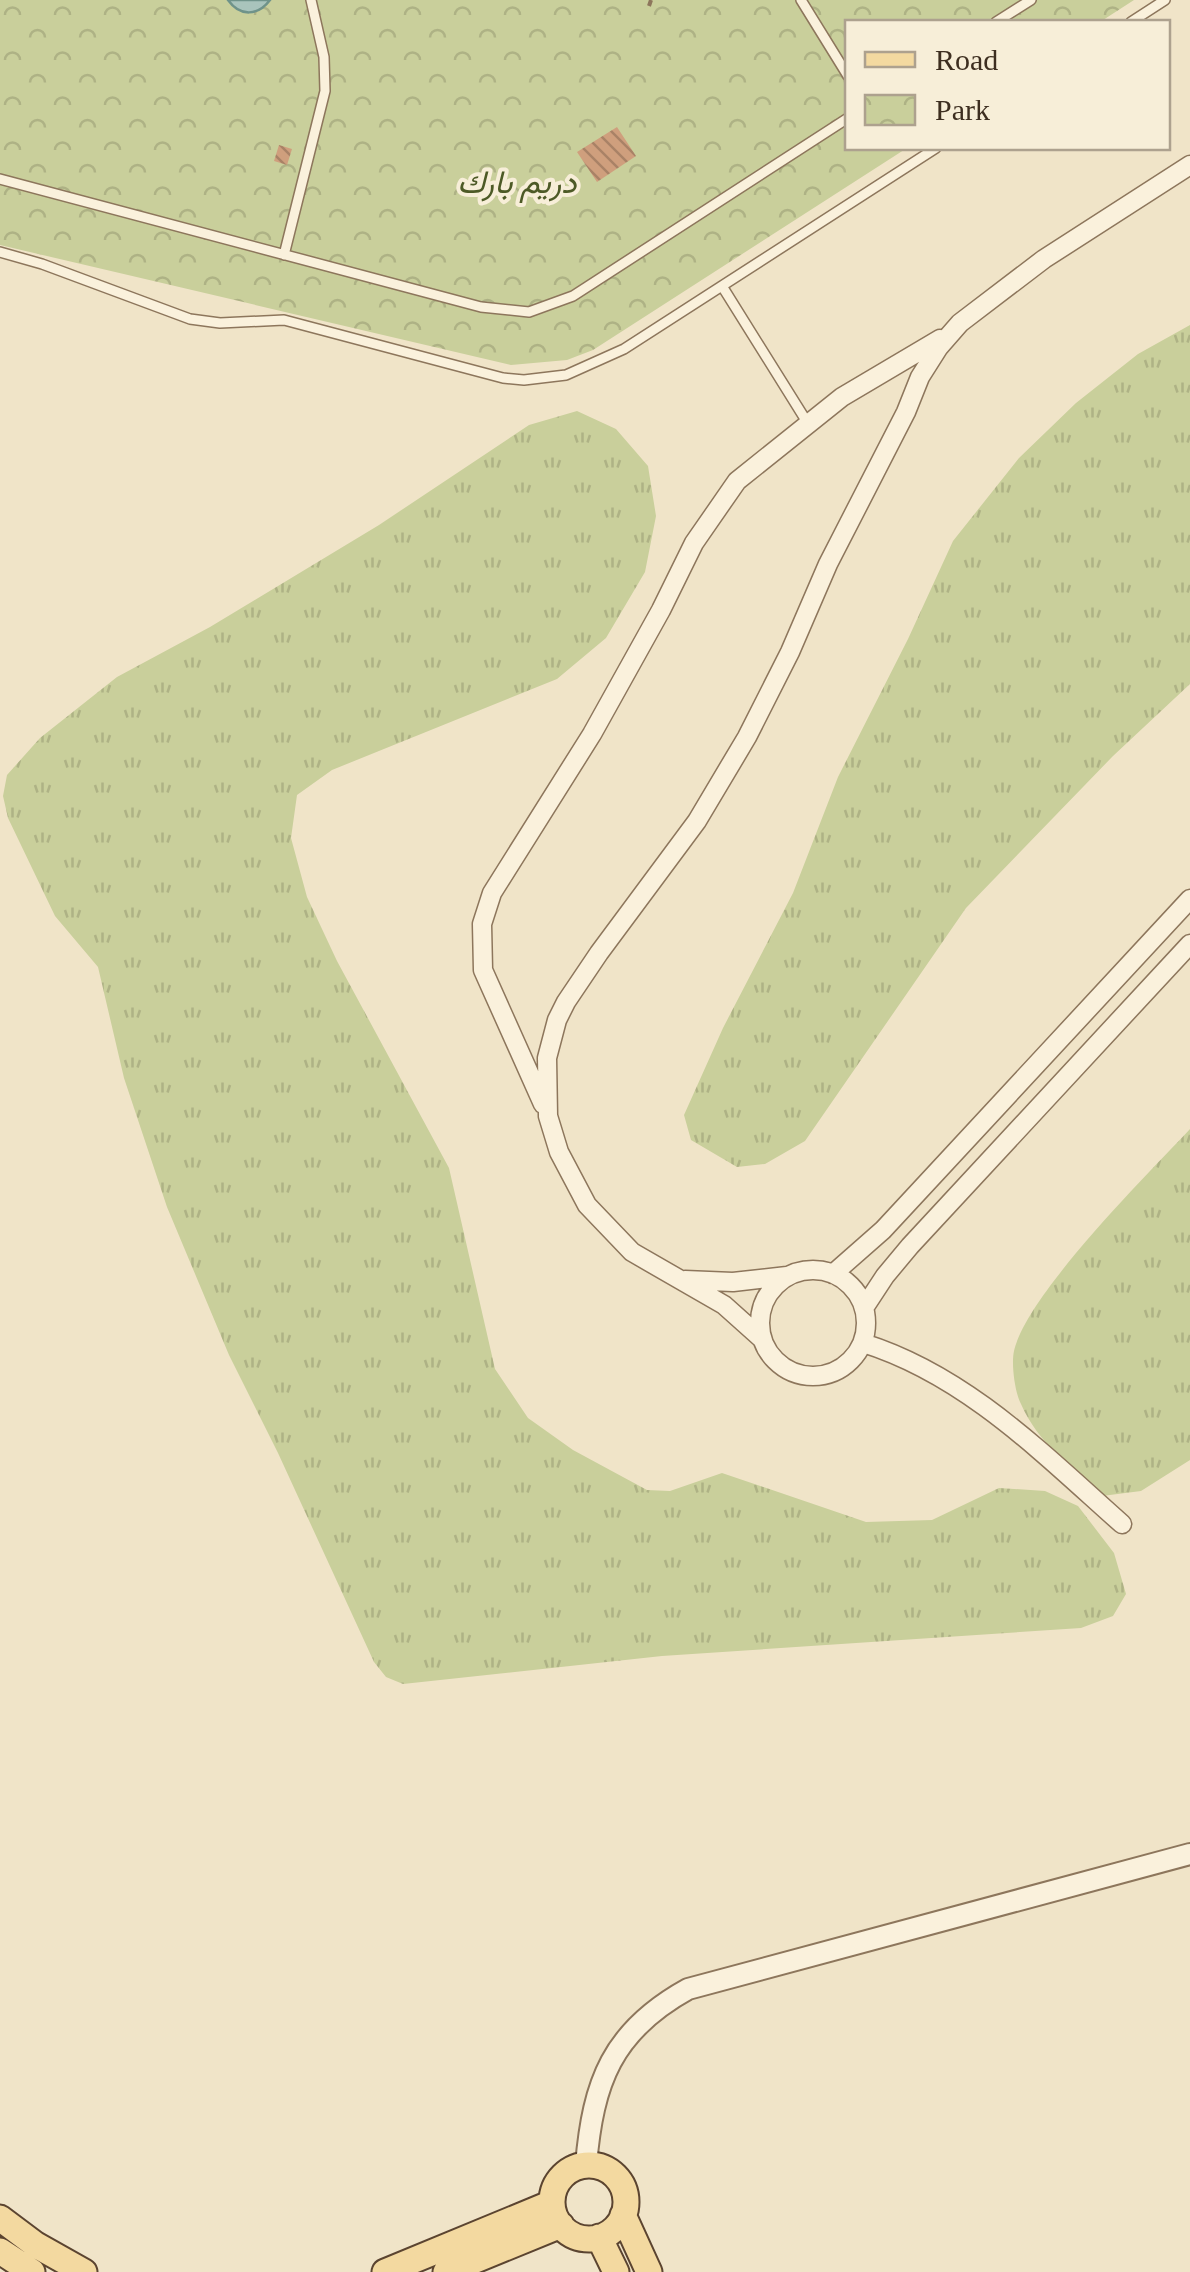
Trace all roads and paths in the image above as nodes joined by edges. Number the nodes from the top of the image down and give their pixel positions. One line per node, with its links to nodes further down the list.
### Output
1 (311, 0): 13 (lane)
2 (802, 0): 7 (lane)
3 (1030, 0): 5 (lane)
4 (1166, 0): 6 (lane)
5 (999, 20)
6 (1133, 20)
7 (845, 71)
8 (845, 120): 13 (lane)
9 (933, 150): 14 (lane)
10 (1190, 165): 15 (street)
11 (0, 179): 13 (lane)
12 (0, 252): 14 (lane)
13 (284, 255)
14 (722, 286): 16 (lane)
15 (949, 334): 16 (street); 21 (street)
16 (807, 422): 21 (street)
17 (1190, 899): 19 (street)
18 (1190, 944): 20 (street)
19 (1044, 1056): 20 (street); 22 (street)
20 (1066, 1078): 25 (street)
21 (548, 1116): 24 (street)
22 (833, 1274): 23 (street); 25 (street)
23 (786, 1276): 24 (street); 26 (street)
24 (680, 1280): 26 (street)
25 (864, 1308): 27 (street)
26 (762, 1339): 27 (street)
27 (863, 1343): 28 (street)
28 (1122, 1524)
29 (1190, 1854): 30 (street)
30 (586, 2165): 31 (main road); 32 (main road)
31 (557, 2214): 34 (main road); 38 (main road); 39 (main road)
32 (623, 2216): 34 (main road); 41 (main road)
33 (0, 2218): 37 (main road)
34 (599, 2237): 40 (main road)
35 (0, 2250): 36 (main road)
36 (32, 2272)
37 (84, 2272)
38 (385, 2272)
39 (446, 2272)
40 (616, 2272)
41 (649, 2272)

